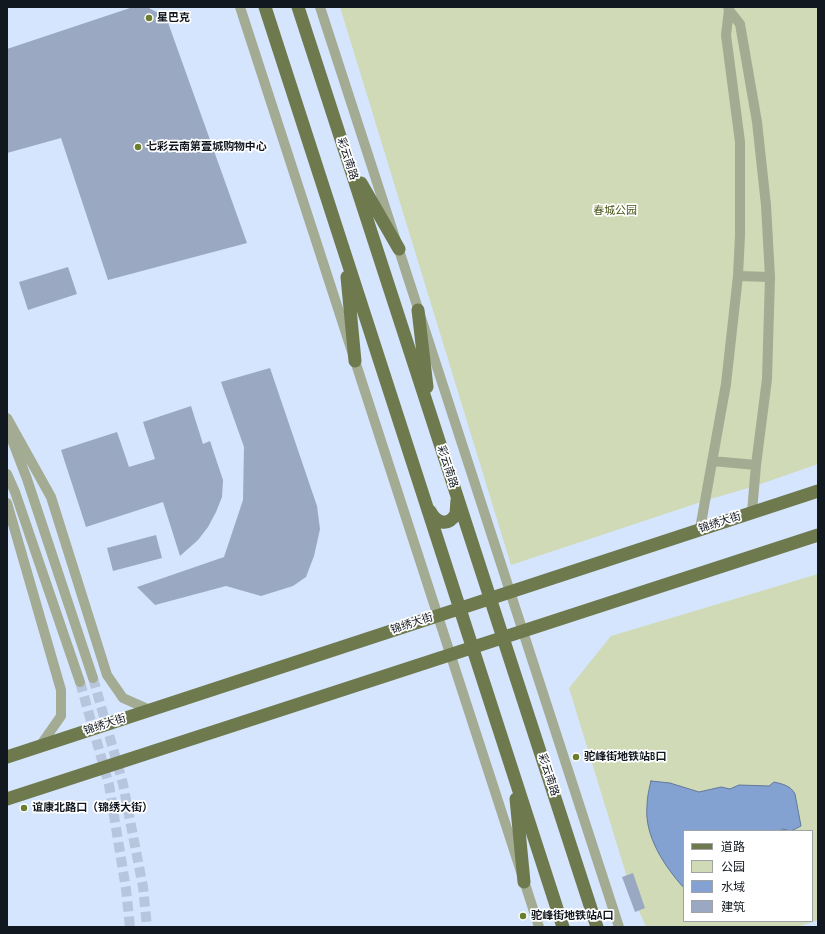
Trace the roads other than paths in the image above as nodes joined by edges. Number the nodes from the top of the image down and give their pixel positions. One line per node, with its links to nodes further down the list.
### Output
1 (240, 7): 12 (street)
2 (265, 7): 8 (main road)
3 (298, 7): 6 (main road, 彩云南路)
4 (320, 7): 7 (street)
5 (729, 9): 9 (street); 10 (street)
6 (347, 158): 7 (main road); 13 (main road, 彩云南路)
7 (399, 249): 11 (street)
8 (344, 251): 12 (main road); 22 (main road)
9 (738, 276): 10 (street); 16 (street)
10 (770, 277): 17 (street)
11 (418, 310): 13 (main road); 26 (street)
12 (355, 362): 29 (street)
13 (431, 416): 20 (main road, 彩云南路)
14 (7, 418): 36 (street)
15 (7, 425): 34 (street)
16 (712, 461): 17 (street); 24 (street)
17 (756, 465): 23 (street)
18 (7, 474): 35 (street)
19 (818, 490): 23 (main road, 锦绣大街)
20 (457, 497): 22 (main road); 27 (main road, 彩云南路)
21 (7, 504): 37 (street)
22 (427, 506): 28 (main road)
23 (752, 512): 24 (main road, 锦绣大街)
24 (700, 529): 26 (main road, 锦绣大街)
25 (818, 535): 30 (main road)
26 (510, 592): 27 (main road, 锦绣大街); 30 (street)
27 (490, 598): 28 (main road, 锦绣大街); 31 (main road, 彩云南路)
28 (460, 608): 29 (main road, 锦绣大街); 32 (main road)
29 (438, 615): 33 (street); 36 (main road, 锦绣大街)
30 (523, 631): 31 (main road); 45 (street)
31 (503, 638): 32 (main road); 42 (main road, 彩云南路)
32 (473, 648): 33 (main road); 39 (main road)
33 (451, 656): 40 (main road); 41 (street)
34 (93, 678)
35 (80, 682)
36 (150, 710): 37 (main road, 锦绣大街)
37 (40, 746): 38 (main road, 锦绣大街)
38 (7, 757)
39 (514, 776): 41 (main road); 44 (main road)
40 (7, 800)
41 (524, 882): 43 (street)
42 (597, 926)
43 (539, 927)
44 (563, 927)
45 (619, 927)

